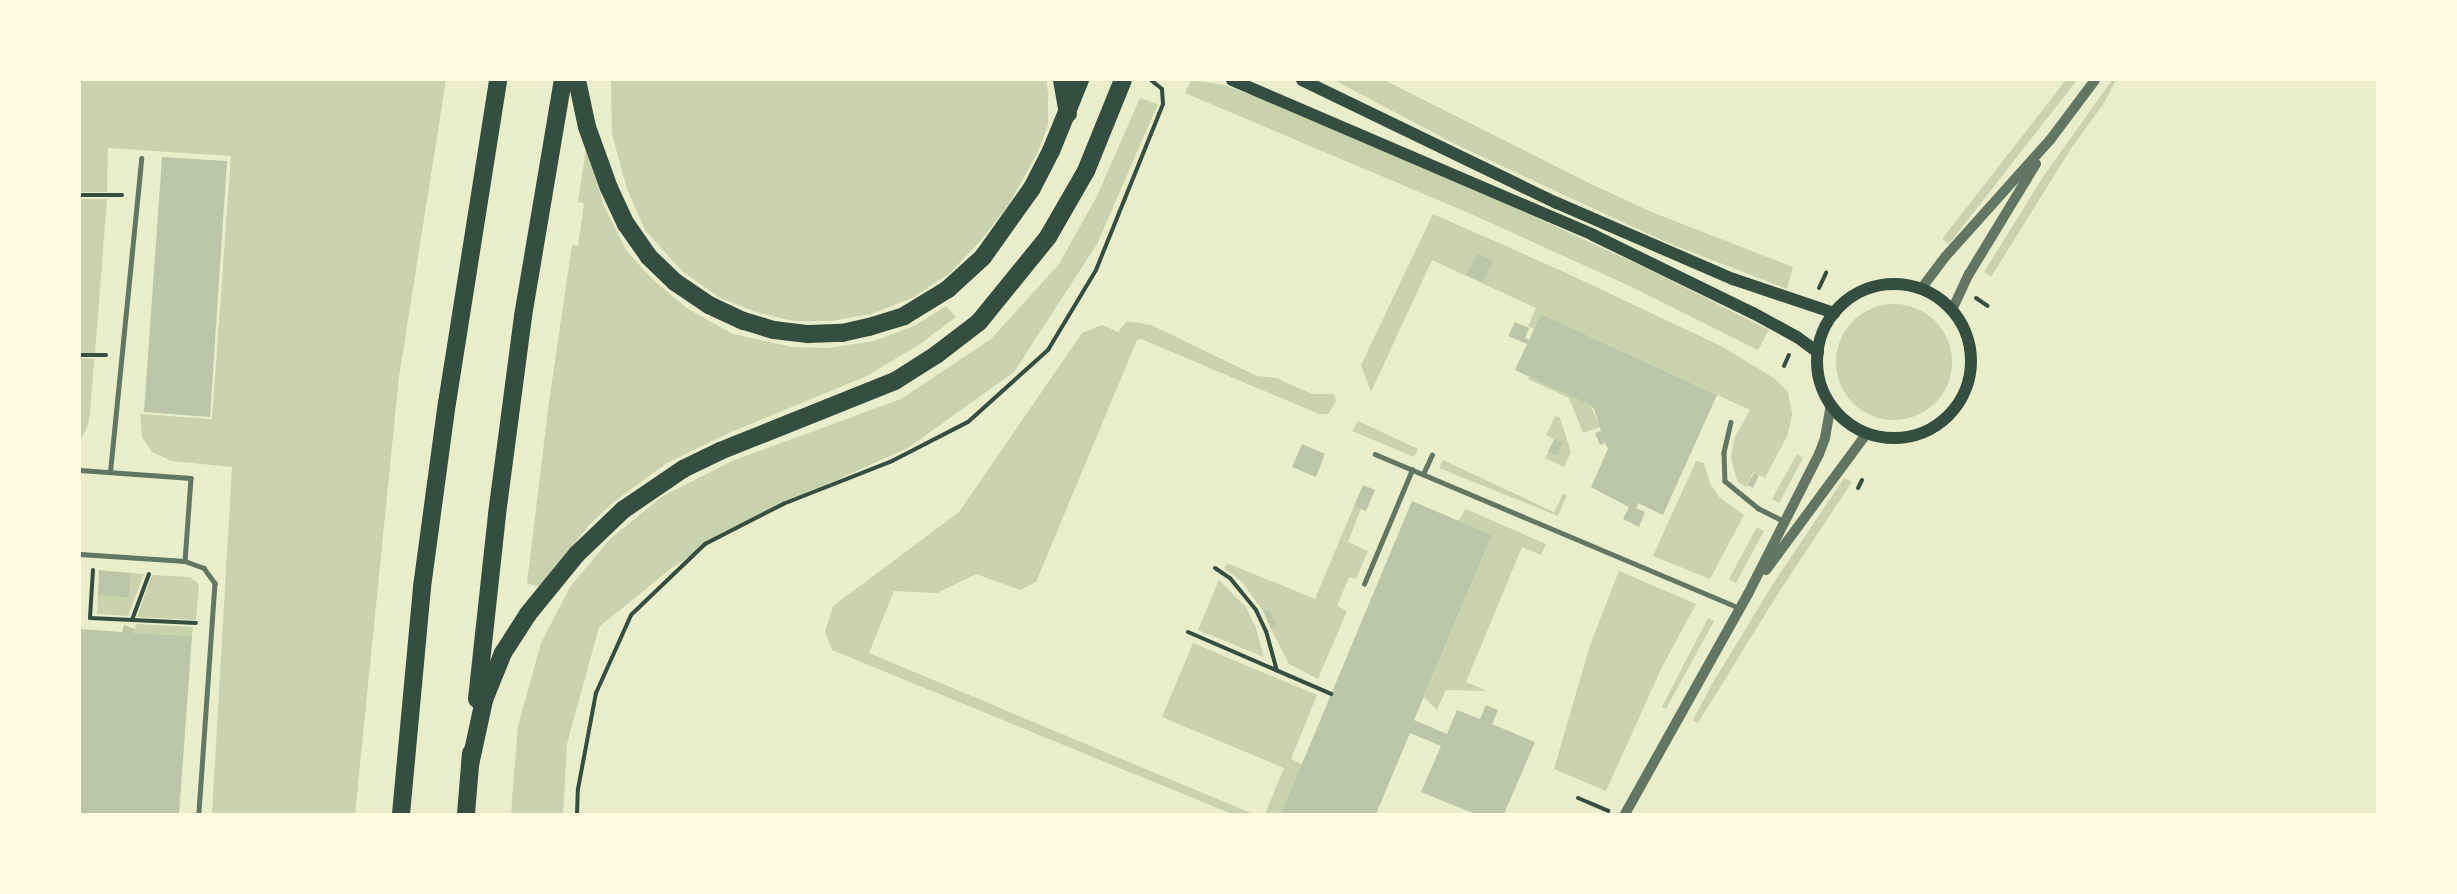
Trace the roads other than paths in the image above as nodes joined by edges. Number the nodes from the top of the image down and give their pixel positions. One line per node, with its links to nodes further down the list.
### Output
1 (498, 80): 34 (highway)
2 (563, 80): 32 (highway)
3 (577, 80): 10 (highway)
4 (1062, 80): 10 (highway)
5 (1080, 80): 10 (highway)
6 (1123, 80): 32 (highway)
7 (1232, 80): 16 (main road)
8 (1302, 80): 15 (main road)
9 (2095, 80): 11 (street)
10 (1068, 112)
11 (2050, 140): 13 (street); 14 (street)
12 (141, 159): 24 (lane)
13 (1921, 289): 14 (main road); 15 (main road)
14 (1952, 310): 19 (main road)
15 (1834, 314): 16 (main road)
16 (1818, 352): 17 (main road)
17 (1831, 404): 19 (main road); 26 (street)
18 (1731, 422): 26 (lane)
19 (1867, 433): 30 (street)
20 (1375, 454): 23 (lane)
21 (1432, 455): 25 (lane)
22 (80, 470): 24 (lane)
23 (1412, 470): 25 (lane); 29 (lane)
24 (110, 472): 28 (lane)
25 (1423, 474): 31 (lane)
26 (1785, 522): 30 (street)
27 (80, 554): 28 (lane)
28 (185, 561): 33 (lane)
29 (1364, 584)
30 (1748, 594): 31 (street)
31 (1740, 608): 36 (street)
32 (470, 765): 35 (highway)
33 (200, 814)
34 (401, 814)
35 (466, 814)
36 (1625, 814)

